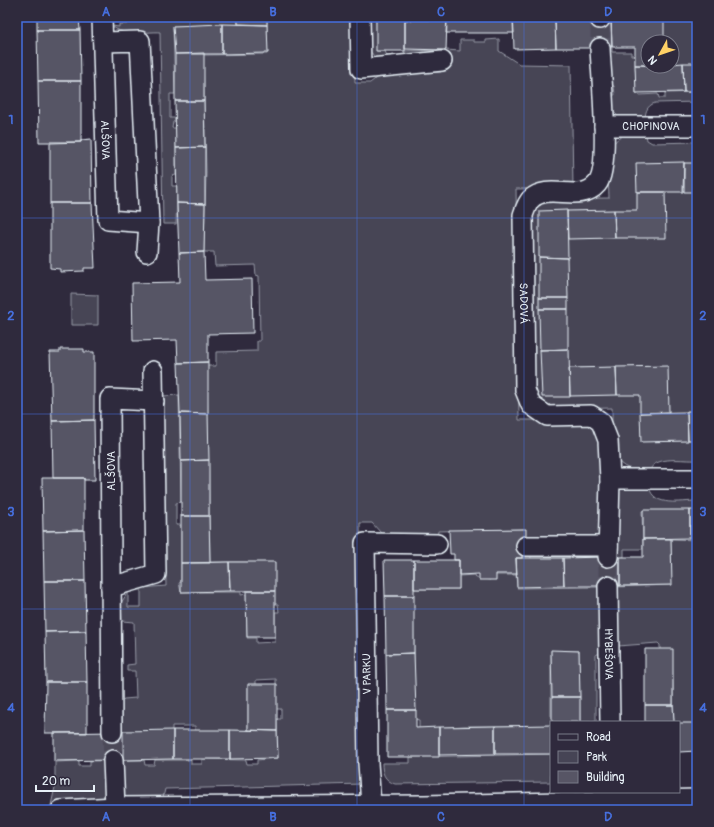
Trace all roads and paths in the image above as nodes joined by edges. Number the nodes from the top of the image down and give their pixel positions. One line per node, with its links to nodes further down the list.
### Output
1 (102, 17): 3 (street, ALŠOVA)
2 (360, 17): 5 (street)
3 (103, 42): 8 (street, ALŠOVA); 8 (street)
4 (600, 48): 6 (street, SADOVÁ)
5 (442, 61)
6 (604, 126): 7 (street, CHOPINOVA); 12 (street, SADOVÁ)
7 (697, 126)
8 (149, 223): 9 (street)
9 (147, 252)
10 (153, 371): 11 (street)
11 (154, 401): 17 (street); 17 (street, ALŠOVA)
12 (610, 479): 13 (street); 15 (street, SADOVÁ)
13 (697, 479)
14 (437, 544): 23 (street, V PARKU)
15 (526, 546)
16 (608, 586): 18 (street, HYBEŠOVA)
17 (112, 587): 19 (street, ALŠOVA)
18 (610, 721)
19 (112, 732)
20 (113, 760): 25 (street)
21 (611, 796): 22 (street); 24 (street)
22 (697, 799)
23 (371, 805): 26 (street); 27 (street)
24 (524, 806): 27 (street)
25 (115, 807): 26 (street); 28 (street)
26 (234, 808)
27 (424, 808)
28 (61, 810)

